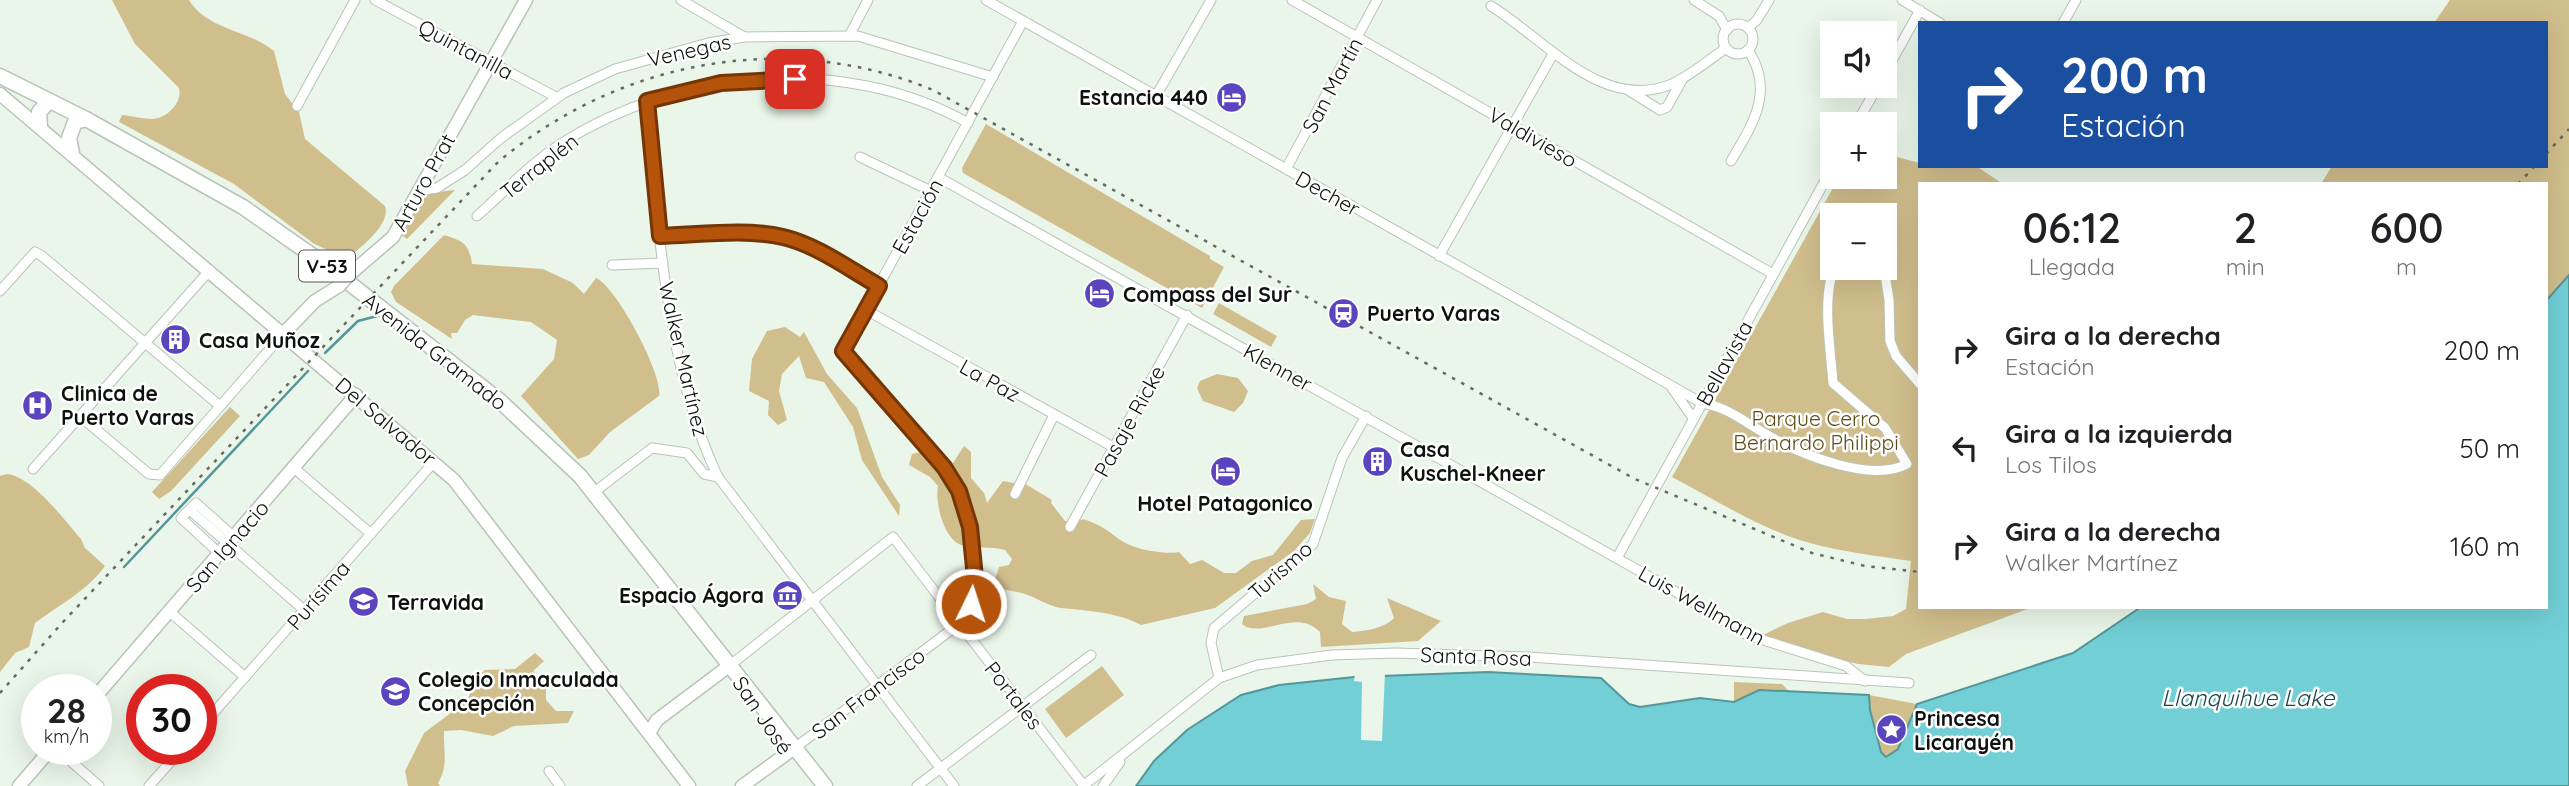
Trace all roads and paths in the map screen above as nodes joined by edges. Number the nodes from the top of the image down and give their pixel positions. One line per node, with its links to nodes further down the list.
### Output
1 (355, 0): 40 (street)
2 (375, 0): 29 (street, Quintanilla)
3 (526, 0): 29 (main road, Arturo Prat)
4 (681, 0): 14 (street)
5 (868, 0): 22 (street)
6 (986, 0): 17 (street, Decher)
7 (1211, 0): 36 (street)
8 (1292, 0): 24 (street, Valdivieso)
9 (1377, 0): 24 (street, San Martín)
10 (1695, 0): 21 (street)
11 (1769, 0): 20 (street)
12 (1902, 0): 16 (street)
13 (2076, 0): 19 (street)
14 (697, 4): 23 (street)
15 (1491, 6): 28 (street)
16 (1920, 10): 18 (street); 27 (street)
17 (1023, 21): 31 (street, Estación); 36 (street, Decher)
18 (1937, 21)
19 (2064, 21)
20 (1748, 28): 21 (street); 26 (street)
21 (1727, 30): 25 (street)
22 (849, 36): 23 (street, Venegas); 31 (street, Venegas)
23 (744, 37): 37 (street, Venegas)
24 (1357, 37): 44 (street, Valdivieso); 49 (street, San Martín)
25 (1726, 48): 26 (street); 32 (street)
26 (1748, 50): 48 (street)
27 (1897, 51)
28 (1553, 54): 34 (street); 44 (street)
29 (490, 62): 37 (street, Quintanilla); 52 (main road, Arturo Prat)
30 (0, 76): 33 (main road, Avenida Gramado / V-53)
31 (993, 77): 43 (street, Estación)
32 (1683, 78): 34 (street); 34 (street)
33 (22, 87): 38 (main road, Avenida Gramado / V-53); 41 (main road)
34 (1627, 90)
35 (0, 94): 41 (main road, Del Salvador)
36 (1156, 96): 49 (street, Decher)
37 (556, 97): 52 (street, Venegas)
38 (49, 101): 42 (main road, Avenida Gramado / V-53); 45 (main road)
39 (647, 101): 43 (street, Terraplén); 54 (street, Terraplén); 55 (street, Walker Martínez)
40 (297, 106)
41 (24, 113): 45 (main road, Del Salvador)
42 (86, 118): 46 (main road); 83 (main road, Avenida Gramado / V-53)
43 (968, 123): 50 (street, Estación)
44 (1513, 125): 56 (street); 60 (street, Valdivieso)
45 (40, 126): 46 (main road, Del Salvador)
46 (72, 153): 59 (main road, Del Salvador)
47 (860, 158): 53 (street)
48 (1731, 161)
49 (1286, 169): 56 (street, Decher)
50 (938, 177): 53 (street, Estación); 66 (street, Klenner)
51 (1820, 189): 60 (street, Bellavista)
52 (417, 191): 67 (main road, Arturo Prat, bridge)
53 (931, 191): 63 (street, Estación)
54 (477, 216)
55 (660, 236): 57 (street, Walker Martínez); 63 (street)
56 (1439, 256): 70 (street, Decher)
57 (663, 263): 58 (street); 82 (street, Walker Martínez)
58 (612, 265)
59 (210, 270): 67 (main road, Del Salvador); 68 (street)
60 (1773, 274): 72 (street, Bellavista)
61 (1830, 280): 72 (street, Decher)
62 (1886, 280): 69 (street)
63 (879, 286): 65 (street, Estación)
64 (0, 291): 68 (street)
65 (866, 310): 74 (street, La Paz); 93 (street, Estación)
66 (1186, 316): 75 (street, Klenner); 78 (street, Pasaje Ricke)
67 (284, 333): 71 (main road, Del Salvador); 73 (street)
68 (146, 343): 73 (street); 76 (street)
69 (1918, 382)
70 (1671, 386): 72 (street, Decher); 77 (street, Decher)
71 (356, 395): 79 (main road, Del Salvador); 80 (main road, San Ignacio)
72 (1702, 403): 77 (street, Bellavista)
73 (220, 406): 76 (street)
74 (1054, 415): 78 (street, La Paz); 84 (street)
75 (1366, 415): 89 (street, Klenner); 98 (street, Turismo)
76 (81, 416): 81 (street)
77 (1693, 418): 89 (street, Bellavista)
78 (1115, 448): 86 (street, Pasaje Ricke)
79 (434, 462): 87 (street, Purísima); 104 (main road, Del Salvador)
80 (294, 468): 87 (street); 88 (main road, San Ignacio)
81 (33, 469)
82 (718, 477): 83 (street); 90 (street, Walker Martínez)
83 (593, 493): 95 (main road, Avenida Gramado / V-53)
84 (1015, 494)
85 (191, 511): 88 (street)
86 (1070, 527)
87 (371, 534): 91 (street, Purísima)
88 (228, 543): 88 (street); 91 (street); 92 (main road, San Ignacio)
89 (1616, 558): 99 (street, Luis Wellmann)
90 (813, 599): 93 (street, Portales); 95 (street); 101 (street, Walker Martínez)
91 (304, 610): 96 (street, Purísima)
92 (170, 612): 96 (street); 97 (main road, San Ignacio)
93 (959, 624): 101 (street, San Francisco); 102 (street, Portales)
94 (1091, 655): 102 (street)
95 (729, 666): 105 (main road); 108 (main road, San José)
96 (245, 677): 103 (street, Purísima)
97 (112, 678)
98 (1219, 678): 99 (street, Santa Rosa); 107 (street, Santa Rosa)
99 (1865, 681): 100 (street, Santa Rosa)
100 (1909, 683)
101 (878, 685): 108 (street, San Francisco); 112 (street, Walker Martínez)
102 (1022, 706): 112 (street); 124 (street, Portales)
103 (217, 709)
104 (636, 716): 105 (main road); 106 (main road, Del Salvador)
105 (661, 716): 106 (main road)
106 (649, 733): 118 (main road, Del Salvador)
107 (1133, 746): 124 (street, Santa Rosa); 125 (street)
108 (792, 750): 119 (main road, San Francisco); 120 (main road, San José); 121 (main road, San José)
109 (37, 765): 114 (main road)
110 (75, 765): 115 (street)
111 (168, 765): 116 (street)
112 (940, 769): 122 (street); 123 (street, Walker Martínez)
113 (548, 771): 117 (street)
114 (19, 786)
115 (99, 786)
116 (149, 786)
117 (560, 786)
118 (689, 786)
119 (742, 786)
120 (813, 786)
121 (825, 786)
122 (917, 786)
123 (954, 786)
124 (1084, 786)
125 (1103, 786)

